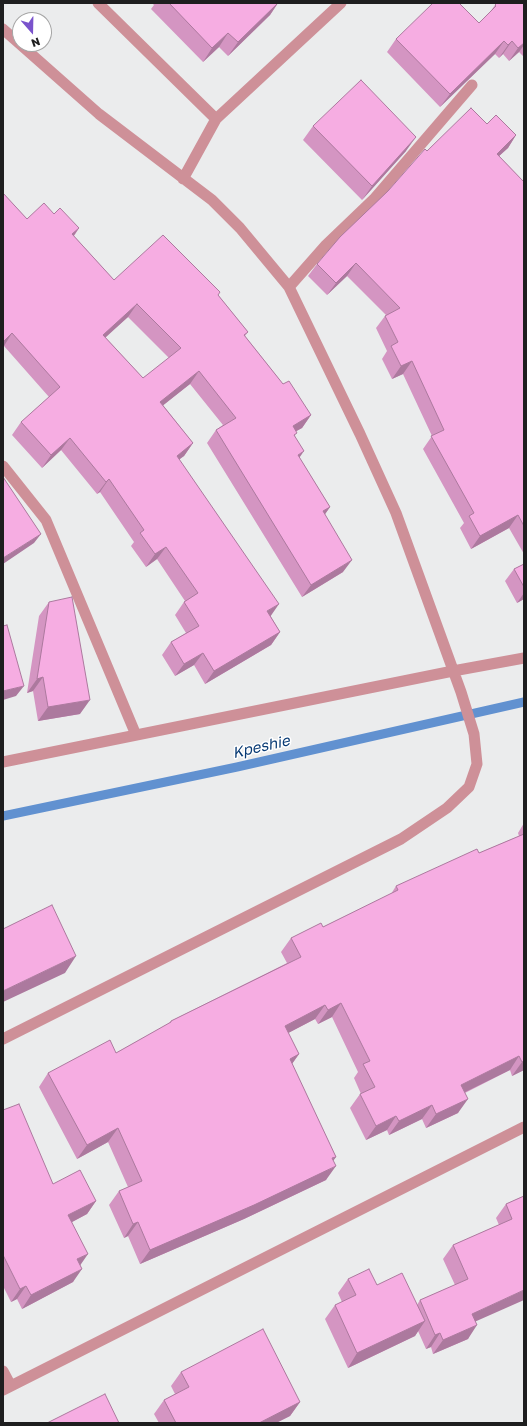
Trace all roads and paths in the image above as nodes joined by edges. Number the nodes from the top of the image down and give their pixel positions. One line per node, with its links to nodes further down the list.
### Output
1 (98, 3): 5 (street)
2 (341, 3): 5 (street)
3 (3, 29): 6 (street)
4 (472, 85): 7 (street)
5 (216, 119): 6 (street)
6 (183, 178): 7 (street)
7 (288, 287): 10 (street)
8 (3, 466): 11 (street)
9 (524, 658): 10 (street)
10 (453, 671): 11 (street); 13 (street)
11 (136, 735): 12 (street)
12 (3, 762)
13 (3, 1039)
14 (524, 1127): 16 (street)
15 (3, 1371): 16 (street)
16 (7, 1388)

